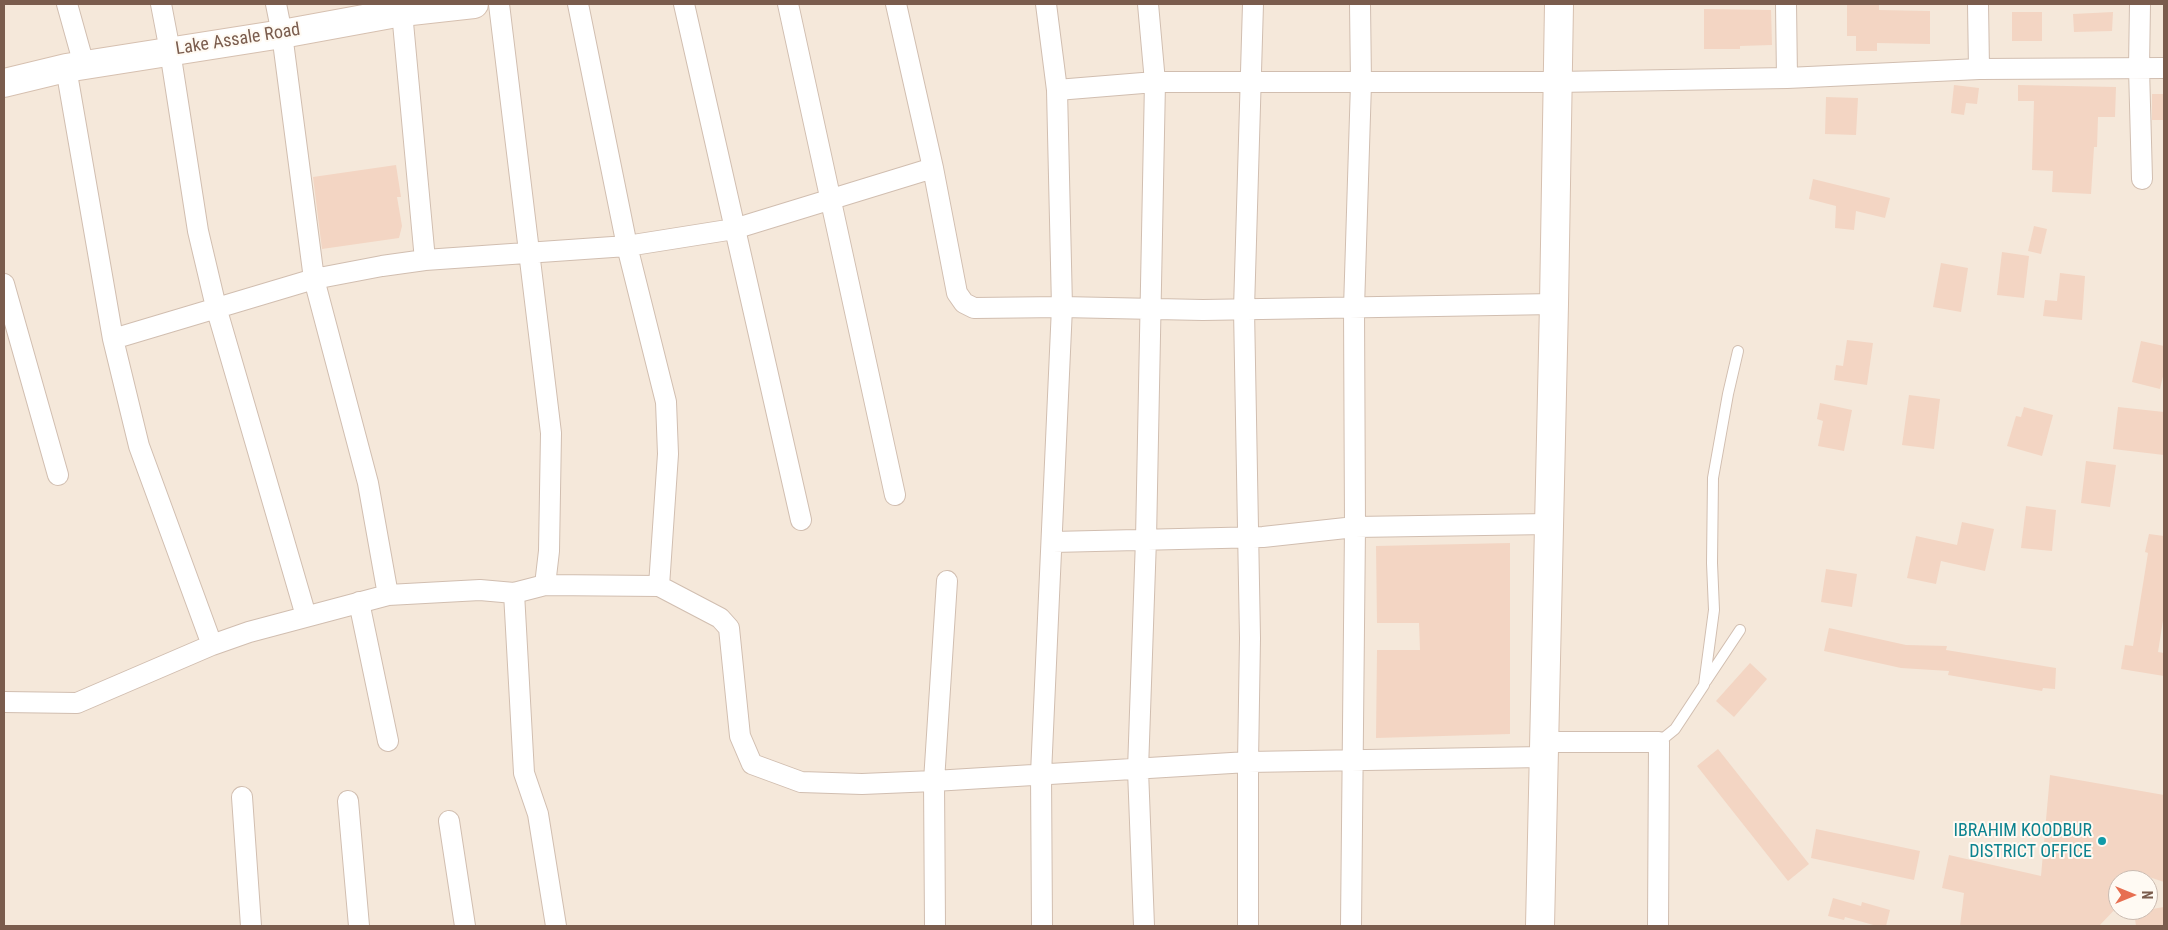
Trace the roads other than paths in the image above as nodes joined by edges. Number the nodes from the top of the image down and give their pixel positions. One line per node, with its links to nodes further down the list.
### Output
1 (67, 4): 22 (street)
2 (161, 4): 21 (street)
3 (276, 4): 20 (street)
4 (472, 4): 19 (main road, Lake Assale Road)
5 (499, 4): 38 (street)
6 (578, 4): 37 (street)
7 (684, 4): 36 (street)
8 (788, 4): 35 (street)
9 (896, 4): 33 (street)
10 (1046, 4): 32 (street)
11 (1148, 4): 28 (street)
12 (1253, 4): 27 (street)
13 (1360, 4): 31 (street)
14 (1559, 4): 29 (main road)
15 (1786, 4): 26 (street)
16 (1978, 4): 25 (street)
17 (2140, 4): 23 (street)
18 (366, 11): 19 (main road, Lake Assale Road); 20 (main road, Lake Assale Road)
19 (402, 12): 39 (street)
20 (282, 34): 21 (main road, Lake Assale Road); 40 (street)
21 (170, 52): 22 (main road, Lake Assale Road); 44 (street)
22 (75, 67): 30 (main road, Lake Assale Road); 48 (street)
23 (2139, 68): 24 (street); 25 (street); 34 (street)
24 (2164, 68)
25 (1979, 69): 26 (street)
26 (1787, 78): 29 (street)
27 (1252, 81): 28 (street); 31 (street); 47 (street)
28 (1154, 82): 32 (street); 46 (street)
29 (1557, 82): 31 (street); 42 (main road)
30 (4, 83)
31 (1361, 83): 45 (street)
32 (1057, 90): 43 (street)
33 (933, 168): 35 (street); 43 (street)
34 (2142, 179)
35 (830, 201): 36 (street); 51 (street)
36 (734, 229): 37 (street); 52 (street)
37 (627, 246): 38 (street); 60 (street)
38 (528, 252): 39 (street); 59 (street)
39 (425, 260): 40 (street)
40 (314, 279): 44 (street); 62 (street)
41 (4, 284): 50 (street)
42 (1554, 304): 45 (street); 53 (main road)
43 (1062, 307): 46 (street); 57 (street)
44 (216, 308): 48 (street); 64 (street)
45 (1354, 308): 47 (street); 54 (street)
46 (1149, 310): 47 (street); 56 (street)
47 (1244, 310): 55 (street)
48 (113, 339): 66 (street)
49 (1738, 351): 67 (lane)
50 (58, 475)
51 (895, 495)
52 (801, 520)
53 (1549, 524): 54 (street); 71 (main road)
54 (1355, 527): 55 (street); 72 (street)
55 (1248, 537): 56 (street); 73 (street)
56 (1146, 540): 57 (street); 74 (street)
57 (1053, 542): 75 (street)
58 (947, 580): 76 (street)
59 (545, 585): 60 (street); 61 (street)
60 (659, 586): 76 (street)
61 (514, 593): 62 (street); 83 (street)
62 (388, 595): 63 (street)
63 (360, 602): 64 (street); 69 (street)
64 (306, 616): 66 (street)
65 (1740, 630): 67 (lane)
66 (212, 645): 68 (street)
67 (1704, 685): 70 (lane)
68 (4, 702)
69 (388, 741)
70 (1659, 742): 71 (street); 90 (street)
71 (1543, 749): 72 (street); 89 (main road)
72 (1352, 759): 73 (street); 88 (street)
73 (1248, 762): 74 (street); 87 (street)
74 (1138, 770): 75 (street); 86 (street)
75 (1041, 774): 76 (street); 85 (street)
76 (934, 781): 84 (street)
77 (242, 797): 80 (street)
78 (348, 801): 81 (street)
79 (449, 821): 82 (street)
80 (251, 926)
81 (359, 926)
82 (465, 926)
83 (556, 926)
84 (935, 926)
85 (1042, 926)
86 (1144, 926)
87 (1248, 926)
88 (1351, 926)
89 (1540, 926)
90 (1658, 926)

